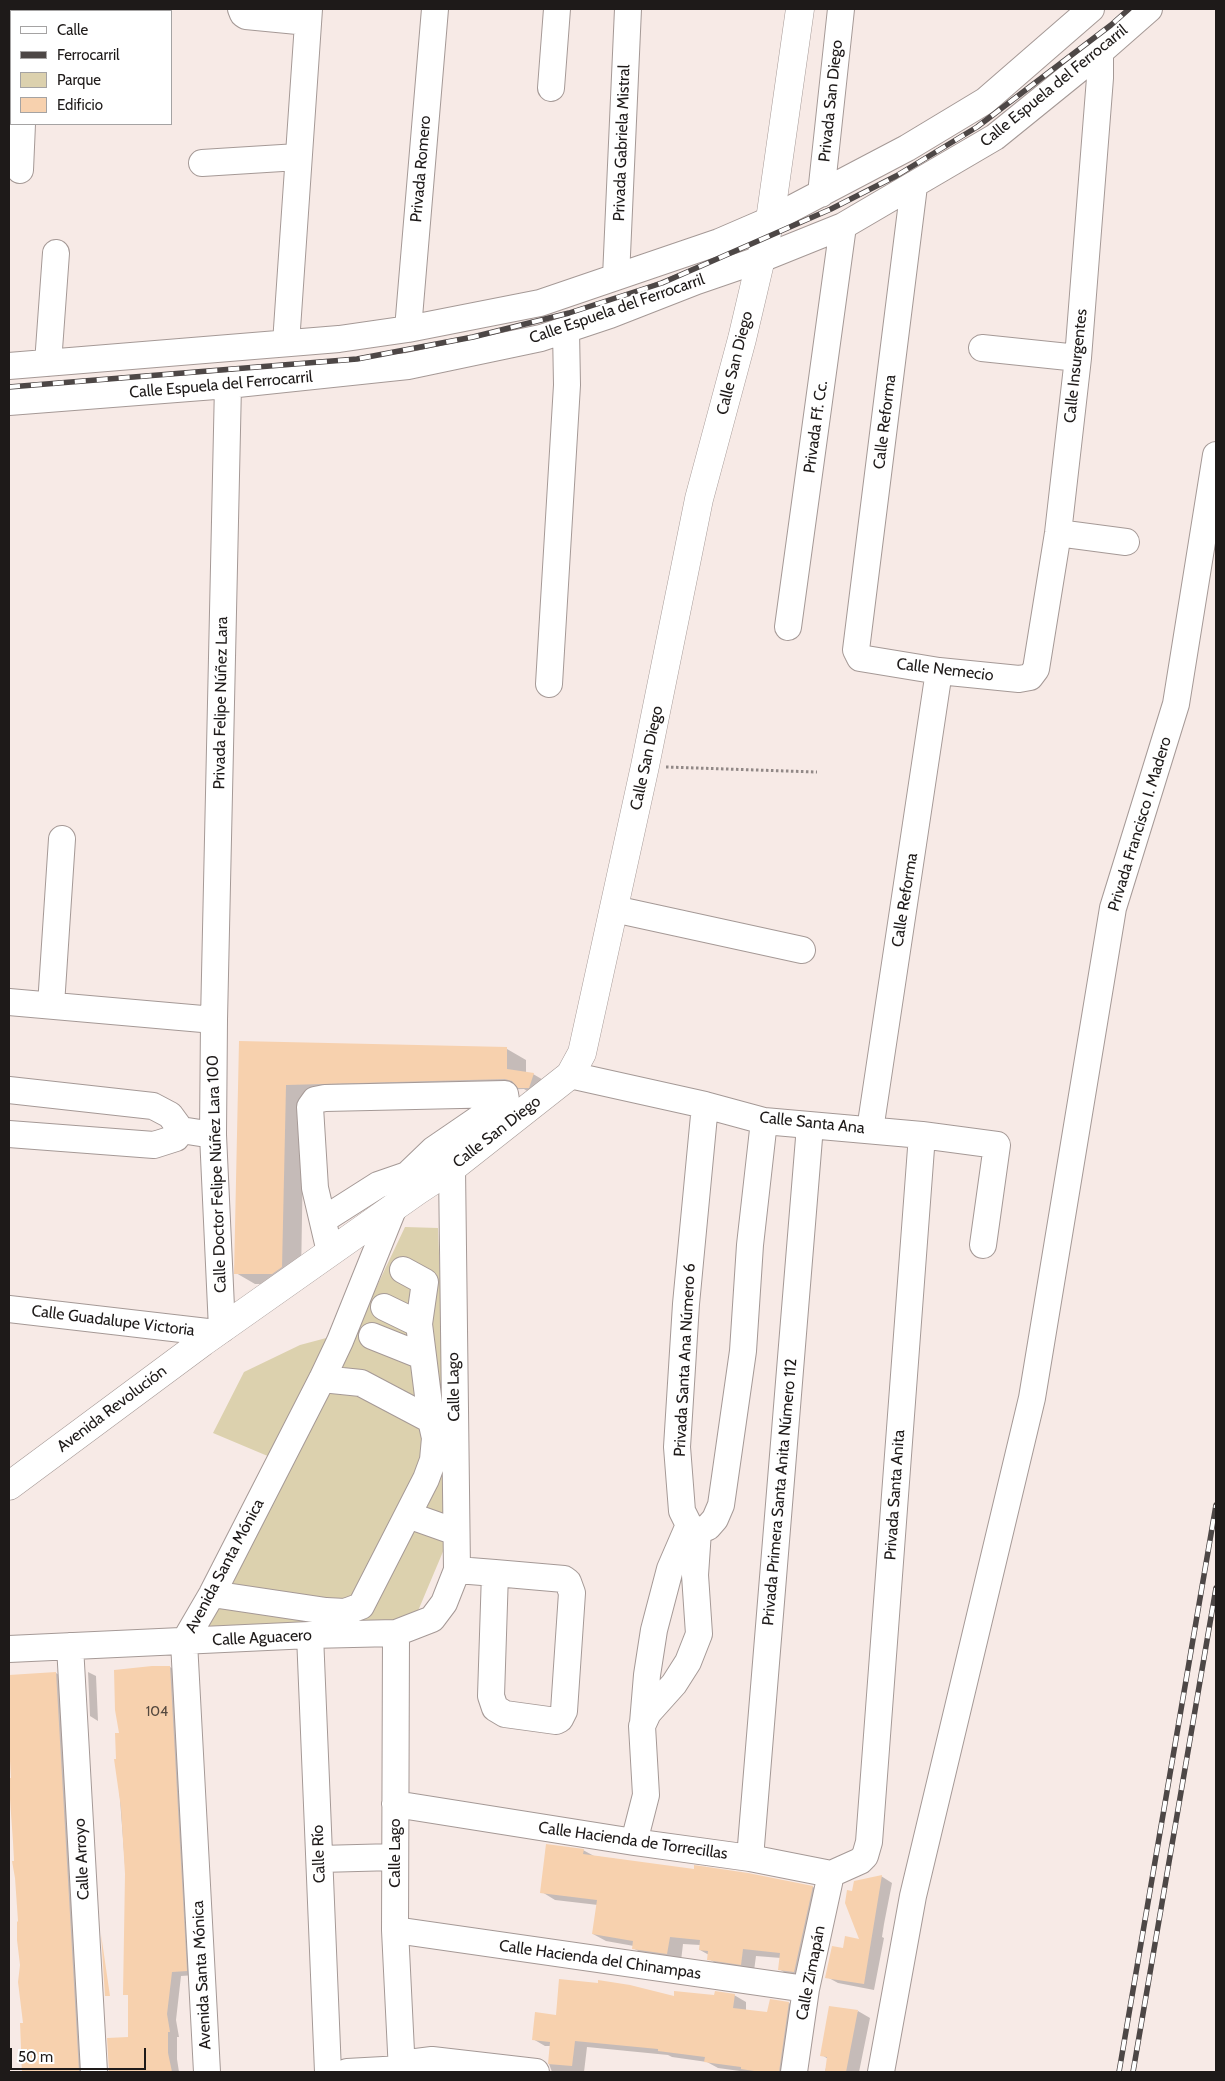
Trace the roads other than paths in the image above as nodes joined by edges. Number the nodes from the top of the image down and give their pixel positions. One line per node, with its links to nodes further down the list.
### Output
1 (241, 9): 9 (street)
2 (435, 9): 23 (street, Privada Romero)
3 (557, 9): 11 (street)
4 (628, 9): 22 (street, Privada Gabriela Mistral)
5 (800, 9): 18 (main road, Calle San Diego)
6 (841, 9): 17 (street, Privada San Diego)
7 (1091, 9): 17 (street, Calle Espuela del Ferrocarril)
8 (1149, 9): 10 (street, Calle Espuela del Ferrocarril)
9 (308, 16): 13 (street)
10 (1100, 52): 16 (street, Calle Espuela del Ferrocarril); 27 (street, Calle Insurgentes)
11 (551, 88)
12 (22, 125): 15 (street)
13 (298, 157): 14 (street); 25 (street)
14 (202, 163)
15 (20, 170)
16 (914, 186): 19 (street, Calle Espuela del Ferrocarril); 36 (street, Calle Reforma)
17 (820, 194): 18 (street, Calle Espuela del Ferrocarril)
18 (770, 220): 21 (main road, Calle San Diego); 22 (street, Calle Espuela del Ferrocarril)
19 (843, 226): 21 (street, Calle Espuela del Ferrocarril); 35 (street, Privada Ff. Cc.)
20 (56, 253): 28 (street)
21 (761, 259): 24 (street, Calle Espuela del Ferrocarril); 41 (main road, Calle San Diego)
22 (616, 277): 23 (street, Calle Espuela del Ferrocarril)
23 (408, 329): 25 (street, Calle Espuela del Ferrocarril)
24 (566, 330): 30 (street, Calle Espuela del Ferrocarril); 39 (street)
25 (286, 343): 28 (street, Calle Espuela del Ferrocarril)
26 (982, 348): 27 (street)
27 (1078, 358): 33 (street, Calle Insurgentes)
28 (48, 363): 29 (street, Calle Espuela del Ferrocarril)
29 (9, 366)
30 (228, 386): 31 (street, Calle Espuela del Ferrocarril); 45 (street, Privada Felipe Núñez Lara)
31 (9, 402)
32 (1216, 455): 101 (street, Privada Francisco I. Madero)
33 (1058, 534): 34 (street); 38 (street, Calle Insurgentes)
34 (1126, 542)
35 (788, 627)
36 (860, 658): 37 (street, Calle Nemecio)
37 (939, 670): 38 (street, Calle Nemecio); 52 (street, Calle Reforma)
38 (1030, 678)
39 (549, 684)
40 (62, 839): 44 (street)
41 (614, 909): 42 (street); 46 (main road, Calle San Diego)
42 (802, 950)
43 (9, 1002): 44 (street)
44 (52, 1005): 45 (street)
45 (214, 1020): 54 (street, Calle Doctor Felipe Núñez Lara 100)
46 (570, 1075): 48 (street, Calle Santa Ana); 56 (main road, Calle San Diego)
47 (9, 1090): 51 (street)
48 (705, 1105): 49 (street, Calle Santa Ana); 74 (street, Privada Santa Ana Número 6)
49 (764, 1121): 50 (street, Calle Santa Ana); 74 (street)
50 (810, 1126): 52 (street, Calle Santa Ana); 89 (street, Privada Primera Santa Anita Número 112)
51 (181, 1130): 53 (street); 54 (street)
52 (870, 1130): 55 (street, Calle Santa Ana)
53 (9, 1134)
54 (213, 1135): 67 (street, Calle Doctor Felipe Núñez Lara 100)
55 (922, 1135): 60 (street, Calle Santa Ana); 91 (street, Privada Santa Anita)
56 (452, 1168): 57 (main road, Calle San Diego); 75 (street, Calle Lago)
57 (412, 1183): 58 (main road, Calle San Diego); 59 (street); 59 (street)
58 (394, 1207): 61 (main road, Calle San Diego); 70 (street, Avenida Santa Mónica)
59 (322, 1220): 61 (street)
60 (983, 1245)
61 (330, 1252): 67 (main road, Calle San Diego)
62 (403, 1270): 66 (street)
63 (384, 1307): 66 (street)
64 (9, 1308): 67 (street, Calle Guadalupe Victoria)
65 (9, 1323): 67 (street, Calle Guadalupe Victoria)
66 (419, 1324): 69 (street)
67 (214, 1335): 72 (main road, Avenida Revolución)
68 (372, 1336): 69 (street)
69 (422, 1356): 71 (street)
70 (322, 1379): 71 (street); 78 (street, Avenida Santa Mónica)
71 (431, 1420): 73 (street)
72 (16, 1475)
73 (408, 1515): 75 (street); 78 (street)
74 (693, 1528): 85 (street); 85 (street, Privada Santa Ana Número 6)
75 (456, 1532): 76 (street, Calle Lago)
76 (457, 1570): 77 (street); 79 (street, Calle Lago)
77 (495, 1573): 77 (street)
78 (212, 1594): 82 (street, Avenida Santa Mónica)
79 (444, 1602): 80 (street, Calle Aguacero)
80 (396, 1633): 81 (street, Calle Aguacero); 86 (street, Calle Lago)
81 (310, 1635): 82 (street, Calle Aguacero); 90 (street, Calle Río)
82 (184, 1642): 83 (street, Calle Aguacero); 96 (street, Avenida Santa Mónica)
83 (70, 1646): 84 (street, Calle Aguacero); 95 (street, Calle Arroyo)
84 (9, 1649)
85 (645, 1719): 87 (street)
86 (395, 1804): 87 (street, Calle Hacienda de Torrecillas); 88 (street, Calle Lago)
87 (634, 1842): 89 (street, Calle Hacienda de Torrecillas)
88 (395, 1856): 90 (street); 92 (street, Calle Lago)
89 (750, 1858): 91 (street, Calle Hacienda de Torrecillas)
90 (320, 1859): 97 (street, Calle Río)
91 (831, 1874): 93 (street, Calle Zimapán)
92 (395, 1930): 93 (street, Calle Hacienda del Chinampas); 94 (street, Calle Lago)
93 (806, 1989): 100 (street, Calle Zimapán)
94 (402, 2071): 98 (street); 99 (street)
95 (94, 2072)
96 (207, 2072)
97 (328, 2072)
98 (347, 2072)
99 (536, 2072)
100 (794, 2072)
101 (881, 2072)

